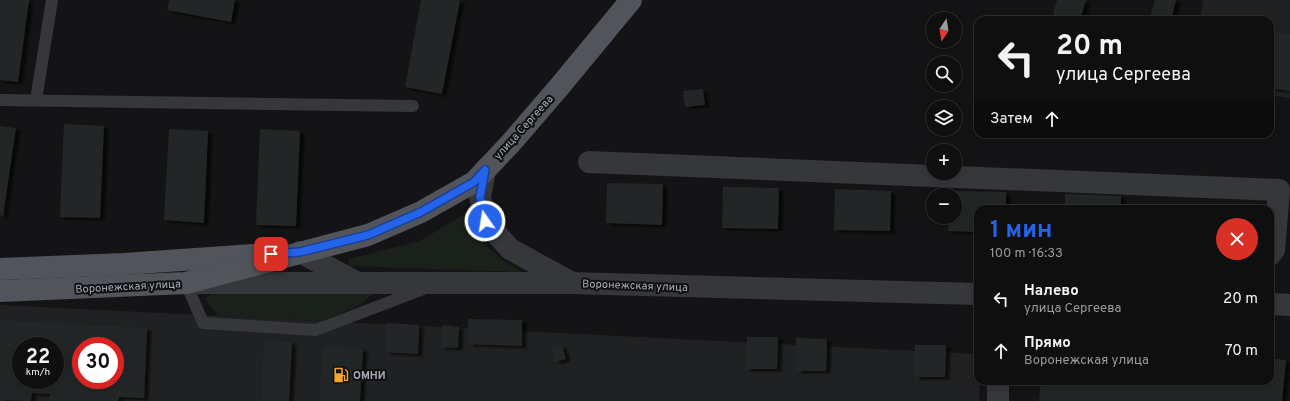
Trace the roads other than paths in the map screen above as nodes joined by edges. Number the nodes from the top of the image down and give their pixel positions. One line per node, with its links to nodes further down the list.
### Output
1 (52, 0): 4 (lane)
2 (631, 0): 7 (main road, улица Сергеева)
3 (0, 100): 4 (lane)
4 (36, 100): 5 (lane)
5 (413, 106)
6 (589, 162): 8 (street)
7 (485, 170): 9 (main road, улица Сергеева); 14 (street)
8 (1274, 250)
9 (300, 252): 10 (main road, Воронежская улица); 11 (street, Воронежская улица); 12 (main road, Воронежская улица)
10 (0, 269)
11 (357, 282): 12 (street); 13 (street, Воронежская улица)
12 (186, 283): 13 (lane); 15 (main road, Воронежская улица)
13 (440, 283): 14 (street, Воронежская улица)
14 (571, 283): 16 (street, Воронежская улица)
15 (0, 291)
16 (974, 294)
17 (1274, 304): 18 (street)
18 (1290, 305)
19 (998, 385): 20 (street)
20 (998, 401)

